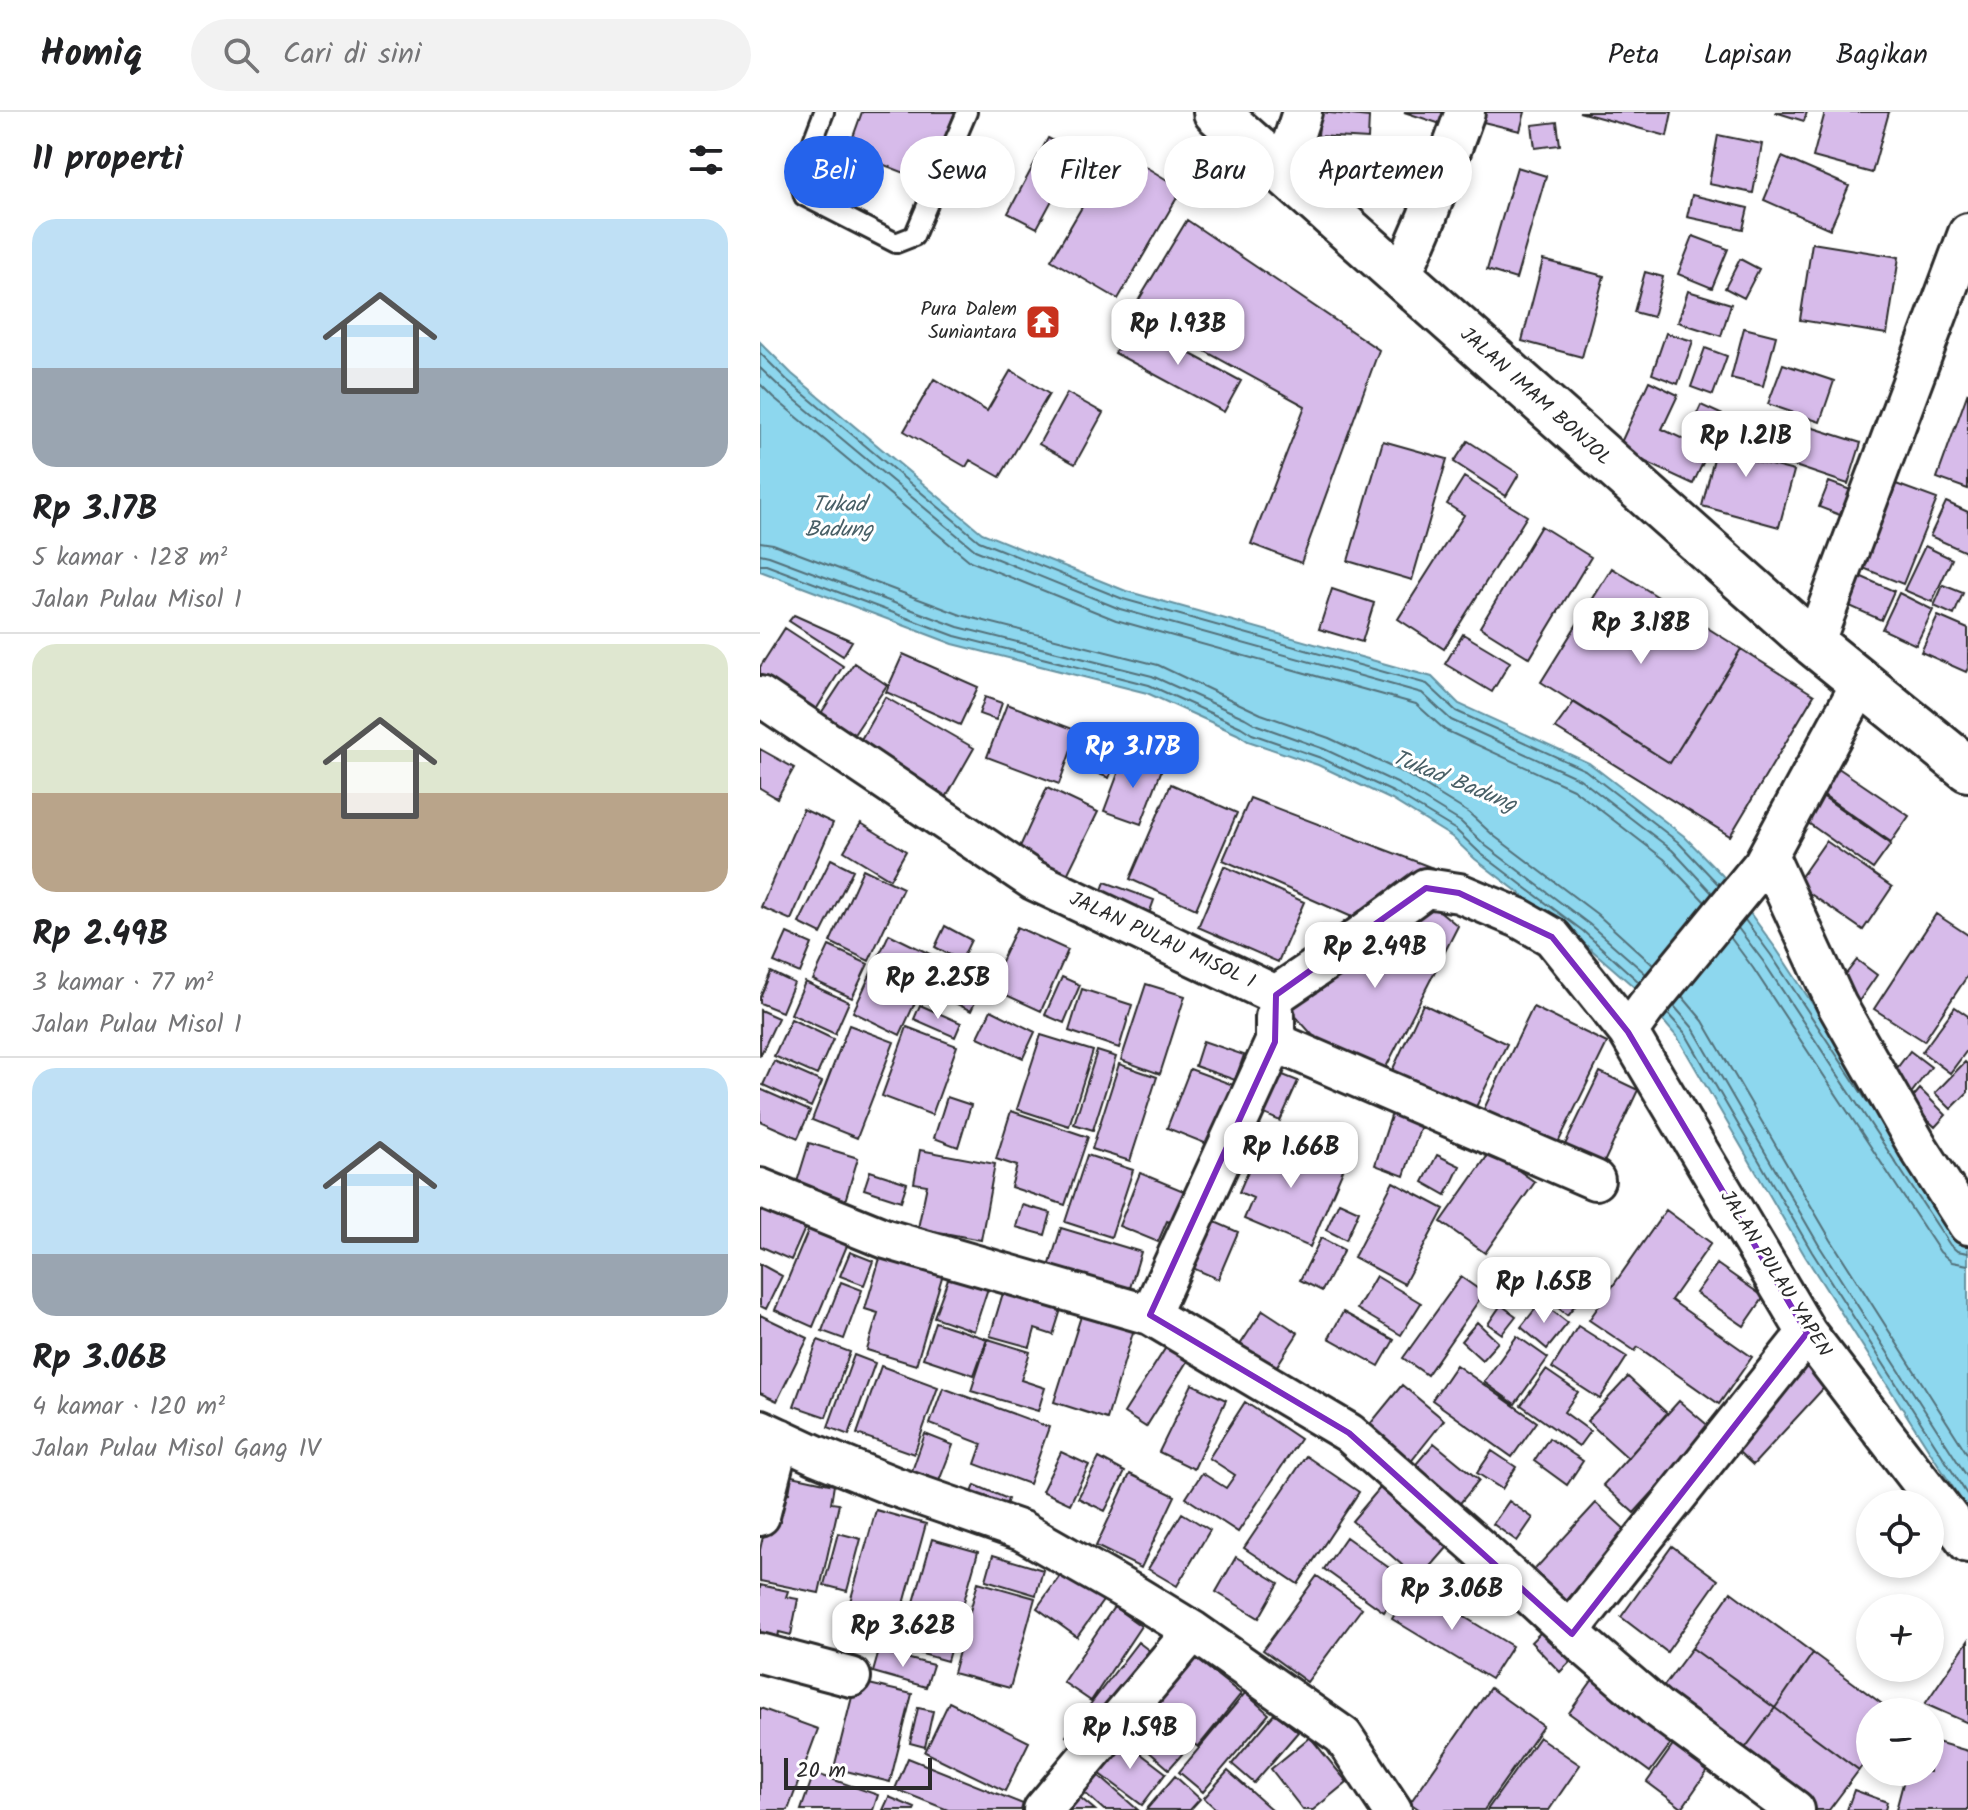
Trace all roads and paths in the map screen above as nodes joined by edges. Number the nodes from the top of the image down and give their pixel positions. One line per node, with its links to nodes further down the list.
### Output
1 (824, 112): 2 (lane)
2 (967, 112)
3 (1216, 112): 6 (highway, JALAN IMAM BONJOL)
4 (1302, 112): 6 (street)
5 (1465, 112): 8 (street)
6 (1283, 171): 8 (highway, JALAN IMAM BONJOL)
7 (1968, 233): 9 (street)
8 (1401, 277): 9 (highway, JALAN IMAM BONJOL)
9 (1814, 644): 10 (highway, JALAN IMAM BONJOL)
10 (1861, 683): 12 (highway, JALAN IMAM BONJOL); 13 (street)
11 (760, 696): 14 (street, JALAN PULAU MISOL 1)
12 (1968, 769)
13 (1766, 860): 15 (street); 19 (street)
14 (1276, 995): 15 (street, JALAN PULAU MISOL 1); 16 (street)
15 (1637, 1019): 21 (street, JALAN PULAU YAPEN)
16 (1275, 1042): 17 (street); 20 (street)
17 (1595, 1180)
18 (760, 1188): 20 (street)
19 (1968, 1225)
20 (1150, 1315): 26 (street)
21 (1807, 1333): 24 (street, JALAN PULAU YAPEN); 26 (street)
22 (770, 1433): 23 (street); 25 (street)
23 (760, 1516)
24 (1968, 1543)
25 (1193, 1631): 29 (street); 30 (street)
26 (1572, 1634): 31 (street)
27 (760, 1653): 28 (street)
28 (851, 1677)
29 (1043, 1810)
30 (1392, 1810)
31 (1795, 1810)

